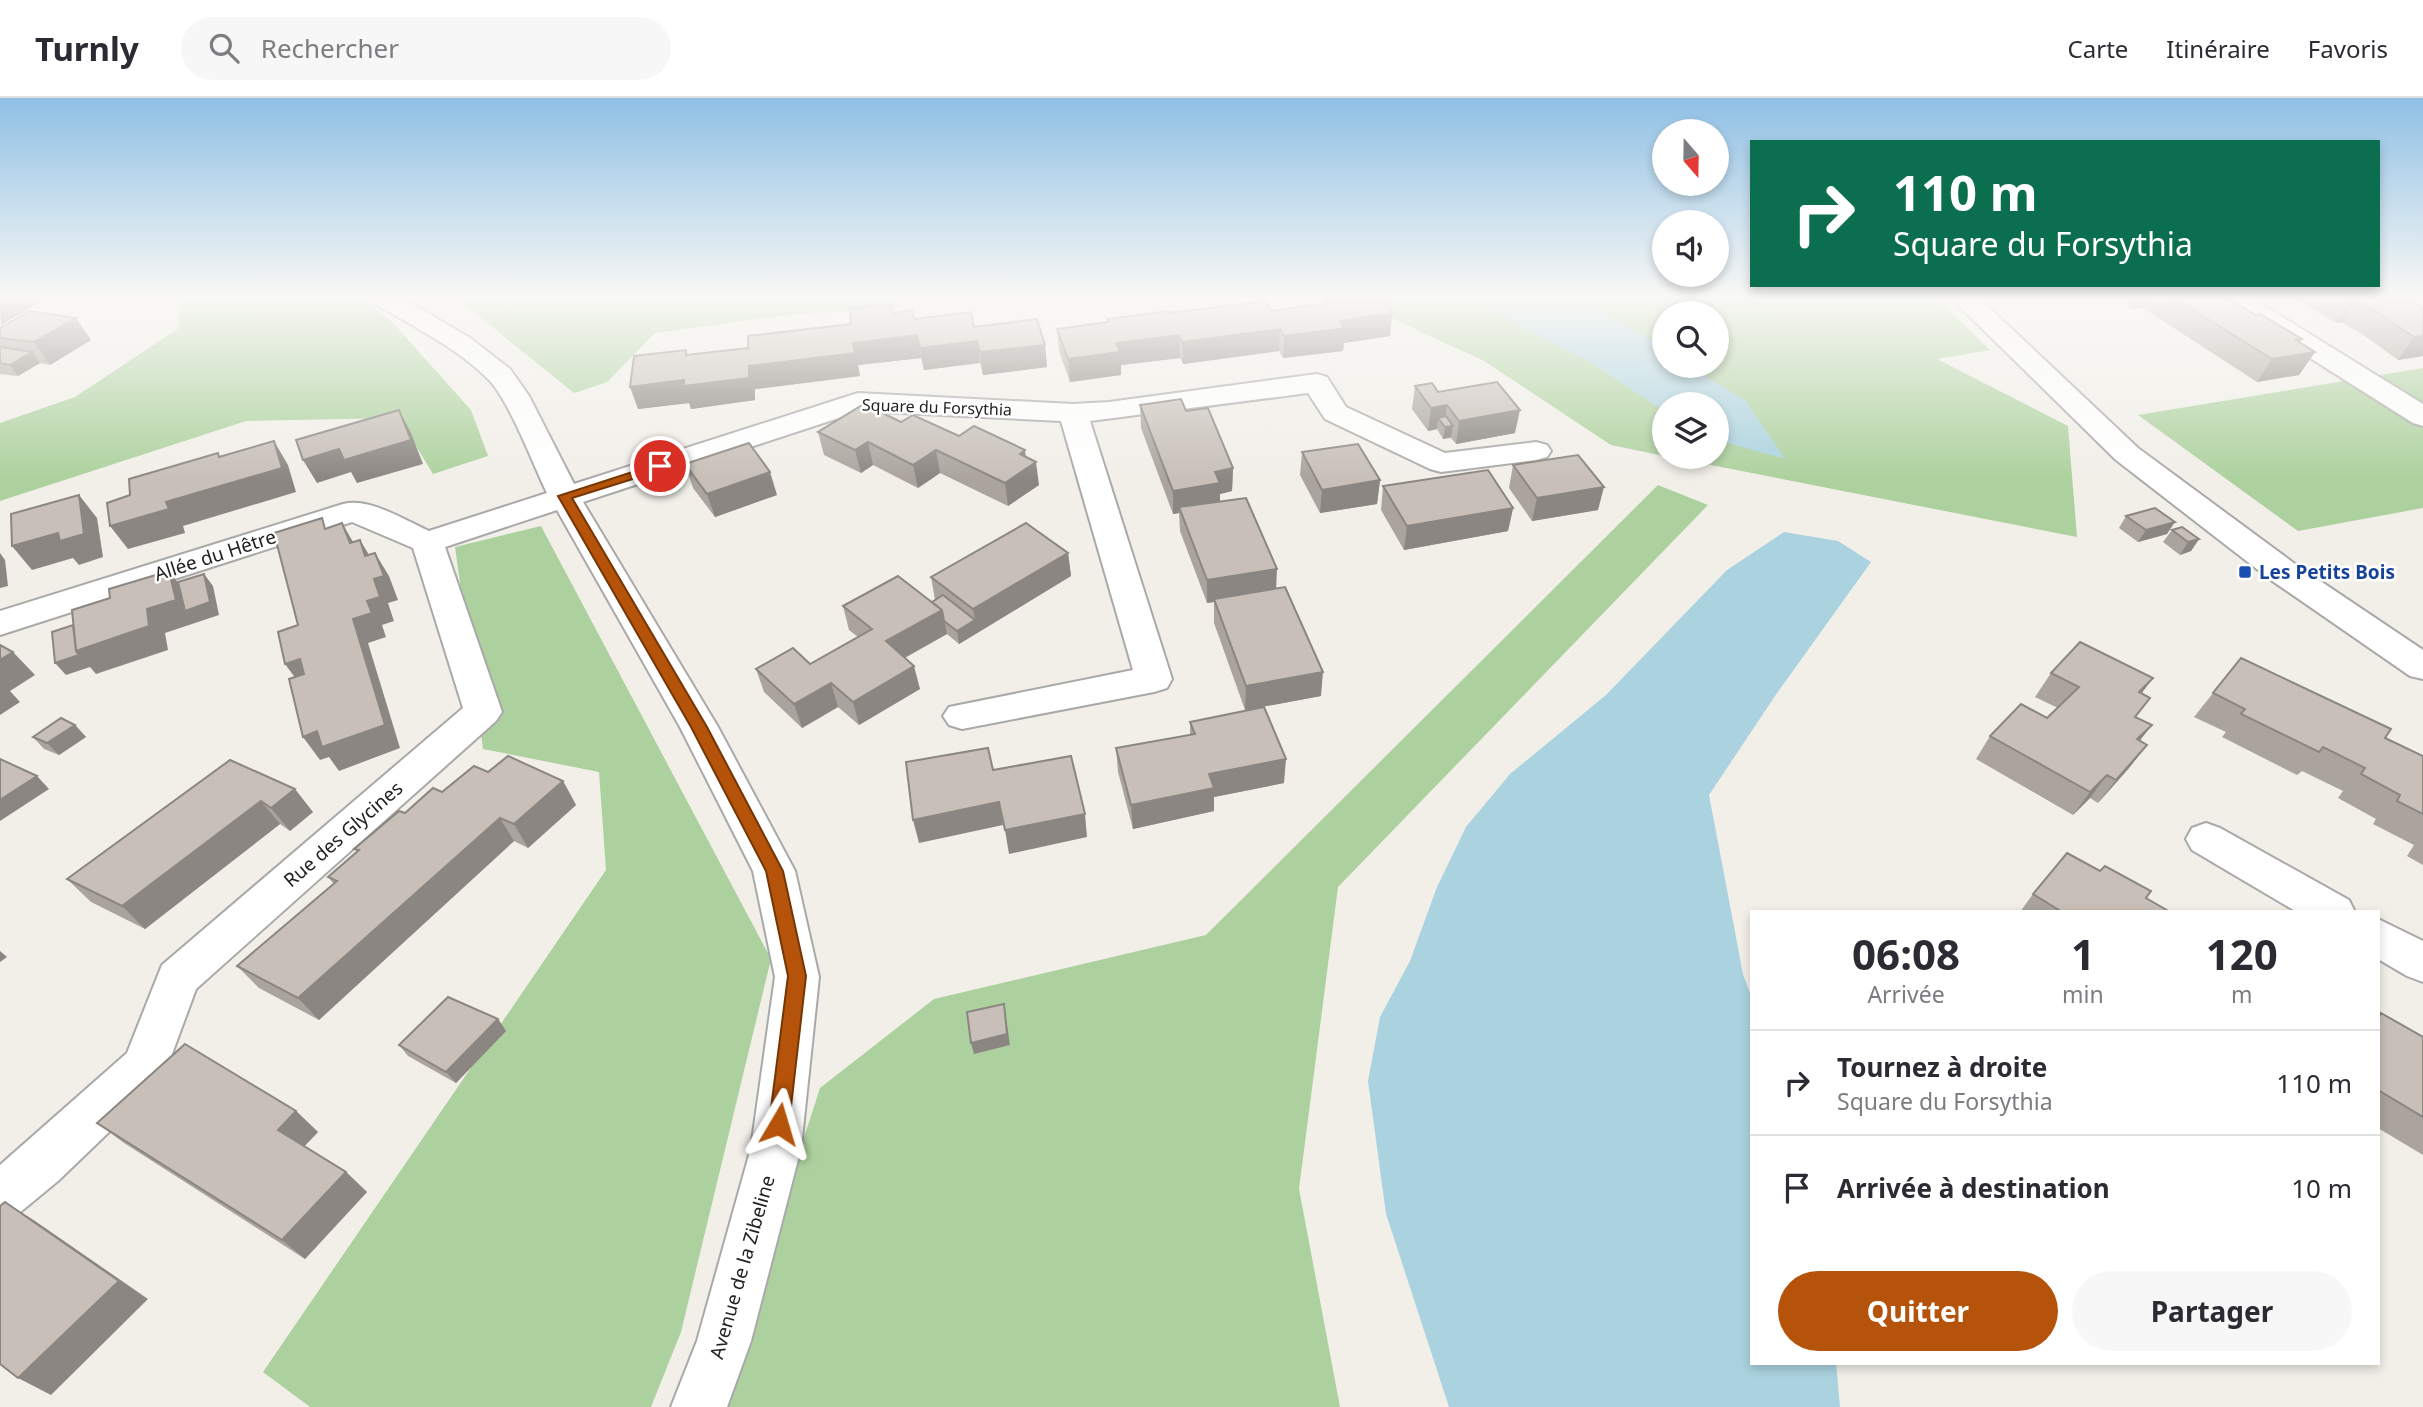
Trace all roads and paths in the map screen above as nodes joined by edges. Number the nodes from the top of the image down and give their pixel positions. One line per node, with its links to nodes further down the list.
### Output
1 (478, 358): 7 (street, Avenue de la Zibeline)
2 (2027, 358): 10 (street)
3 (2329, 358): 5 (street)
4 (1073, 413): 6 (street, Square du Forsythia); 7 (street, Square du Forsythia); 11 (street)
5 (2423, 417)
6 (1536, 451)
7 (564, 496): 8 (street); 17 (street, Avenue de la Zibeline)
8 (427, 542): 9 (street, Allée du Hêtre); 16 (street, Rue des Glycines)
9 (0, 623)
10 (2423, 667)
11 (962, 716)
12 (2206, 839): 13 (street)
13 (2330, 910)
14 (2380, 938): 15 (street)
15 (2423, 963)
16 (0, 1197)
17 (699, 1407)

